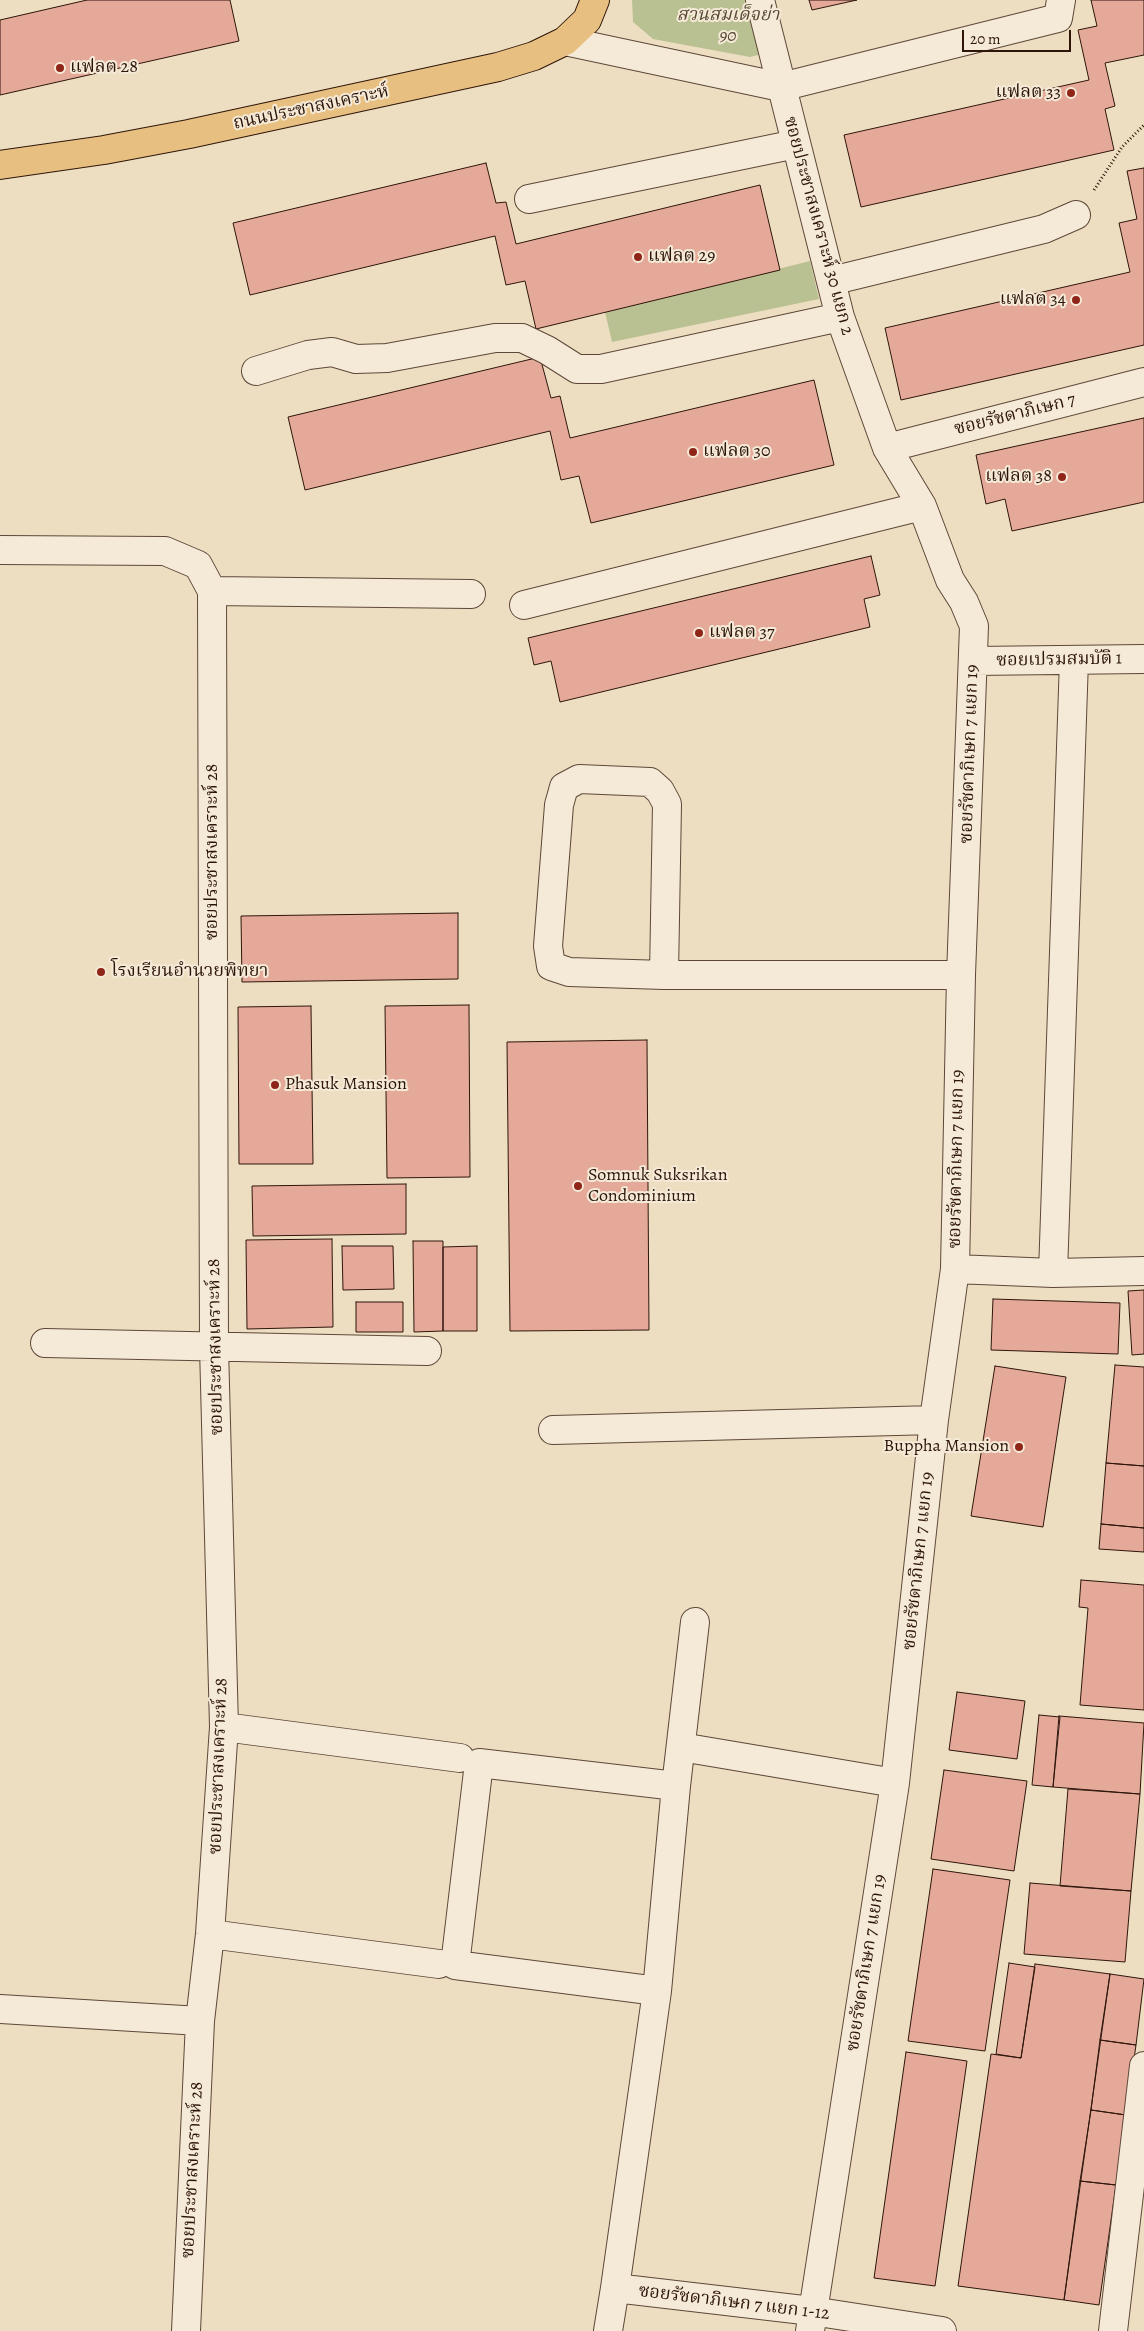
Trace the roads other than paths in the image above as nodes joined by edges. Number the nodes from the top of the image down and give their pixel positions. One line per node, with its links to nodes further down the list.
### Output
1 (595, 0): 4 (main road, ถนนประชาสงเคราะห์)
2 (760, 0): 5 (street, ซอยประชาสงเคราะห์ 30 แยก 2)
3 (1061, 0): 5 (street)
4 (565, 41): 5 (street); 7 (main road, ถนนประชาสงเคราะห์)
5 (781, 88): 6 (street, ซอยประชาสงเคราะห์ 30 แยก 2)
6 (796, 144): 8 (street); 10 (street, ซอยประชาสงเคราะห์ 30 แยก 2)
7 (0, 165)
8 (529, 199)
9 (1076, 215): 10 (street)
10 (831, 281): 11 (street, ซอยประชาสงเคราะห์ 30 แยก 2)
11 (840, 317): 12 (street); 14 (street, ซอยประชาสงเคราะห์ 30 แยก 2)
12 (256, 371)
13 (1144, 382): 14 (street, ซอยรัชดาภิเษก 7)
14 (886, 448): 15 (street, ซอยรัชดาภิเษก 7 แยก 19)
15 (922, 506): 19 (street); 22 (street, ซอยรัชดาภิเษก 7 แยก 19)
16 (0, 550): 17 (street, ซอยประชาสงเคราะห์ 28)
17 (212, 591): 18 (street); 29 (street, ซอยประชาสงเคราะห์ 28)
18 (471, 594)
19 (524, 605)
20 (1074, 660): 21 (street, ซอยเปรมสมบัติ 1); 22 (street, ซอยเปรมสมบัติ 1); 27 (street)
21 (1144, 660)
22 (973, 661): 24 (street, ซอยรัชดาภิเษก 7 แยก 19)
23 (664, 975): 23 (street); 24 (street)
24 (961, 975): 25 (street, ซอยรัชดาภิเษก 7 แยก 19)
25 (955, 1269): 27 (street); 31 (street, ซอยรัชดาภิเษก 7 แยก 19)
26 (1144, 1271): 27 (street)
27 (1053, 1273)
28 (45, 1343): 29 (street)
29 (214, 1347): 30 (street); 34 (street, ซอยประชาสงเคราะห์ 28)
30 (427, 1351)
31 (934, 1420): 32 (street); 37 (street, ซอยรัชดาภิเษก 7 แยก 19)
32 (552, 1430)
33 (695, 1622): 35 (street)
34 (224, 1727): 36 (street); 39 (street, ซอยประชาสงเคราะห์ 28)
35 (681, 1747): 37 (street); 38 (street)
36 (460, 1758)
37 (895, 1783): 46 (street, ซอยรัชดาภิเษก 7 แยก 19)
38 (676, 1786): 41 (street); 41 (street)
39 (210, 1934): 40 (street); 43 (street, ซอยประชาสงเคราะห์ 28)
40 (439, 1964)
41 (657, 1991): 45 (street)
42 (0, 2009): 43 (street)
43 (200, 2021): 47 (street, ซอยประชาสงเคราะห์ 28)
44 (1144, 2066): 50 (street)
45 (615, 2288): 46 (street, ซอยรัชดาภิเษก 7 แยก 1-12); 48 (street)
46 (811, 2321): 49 (street, ซอยรัชดาภิเษก 7 แยก 1-12)
47 (186, 2331)
48 (608, 2331)
49 (942, 2331)
50 (1112, 2331)

